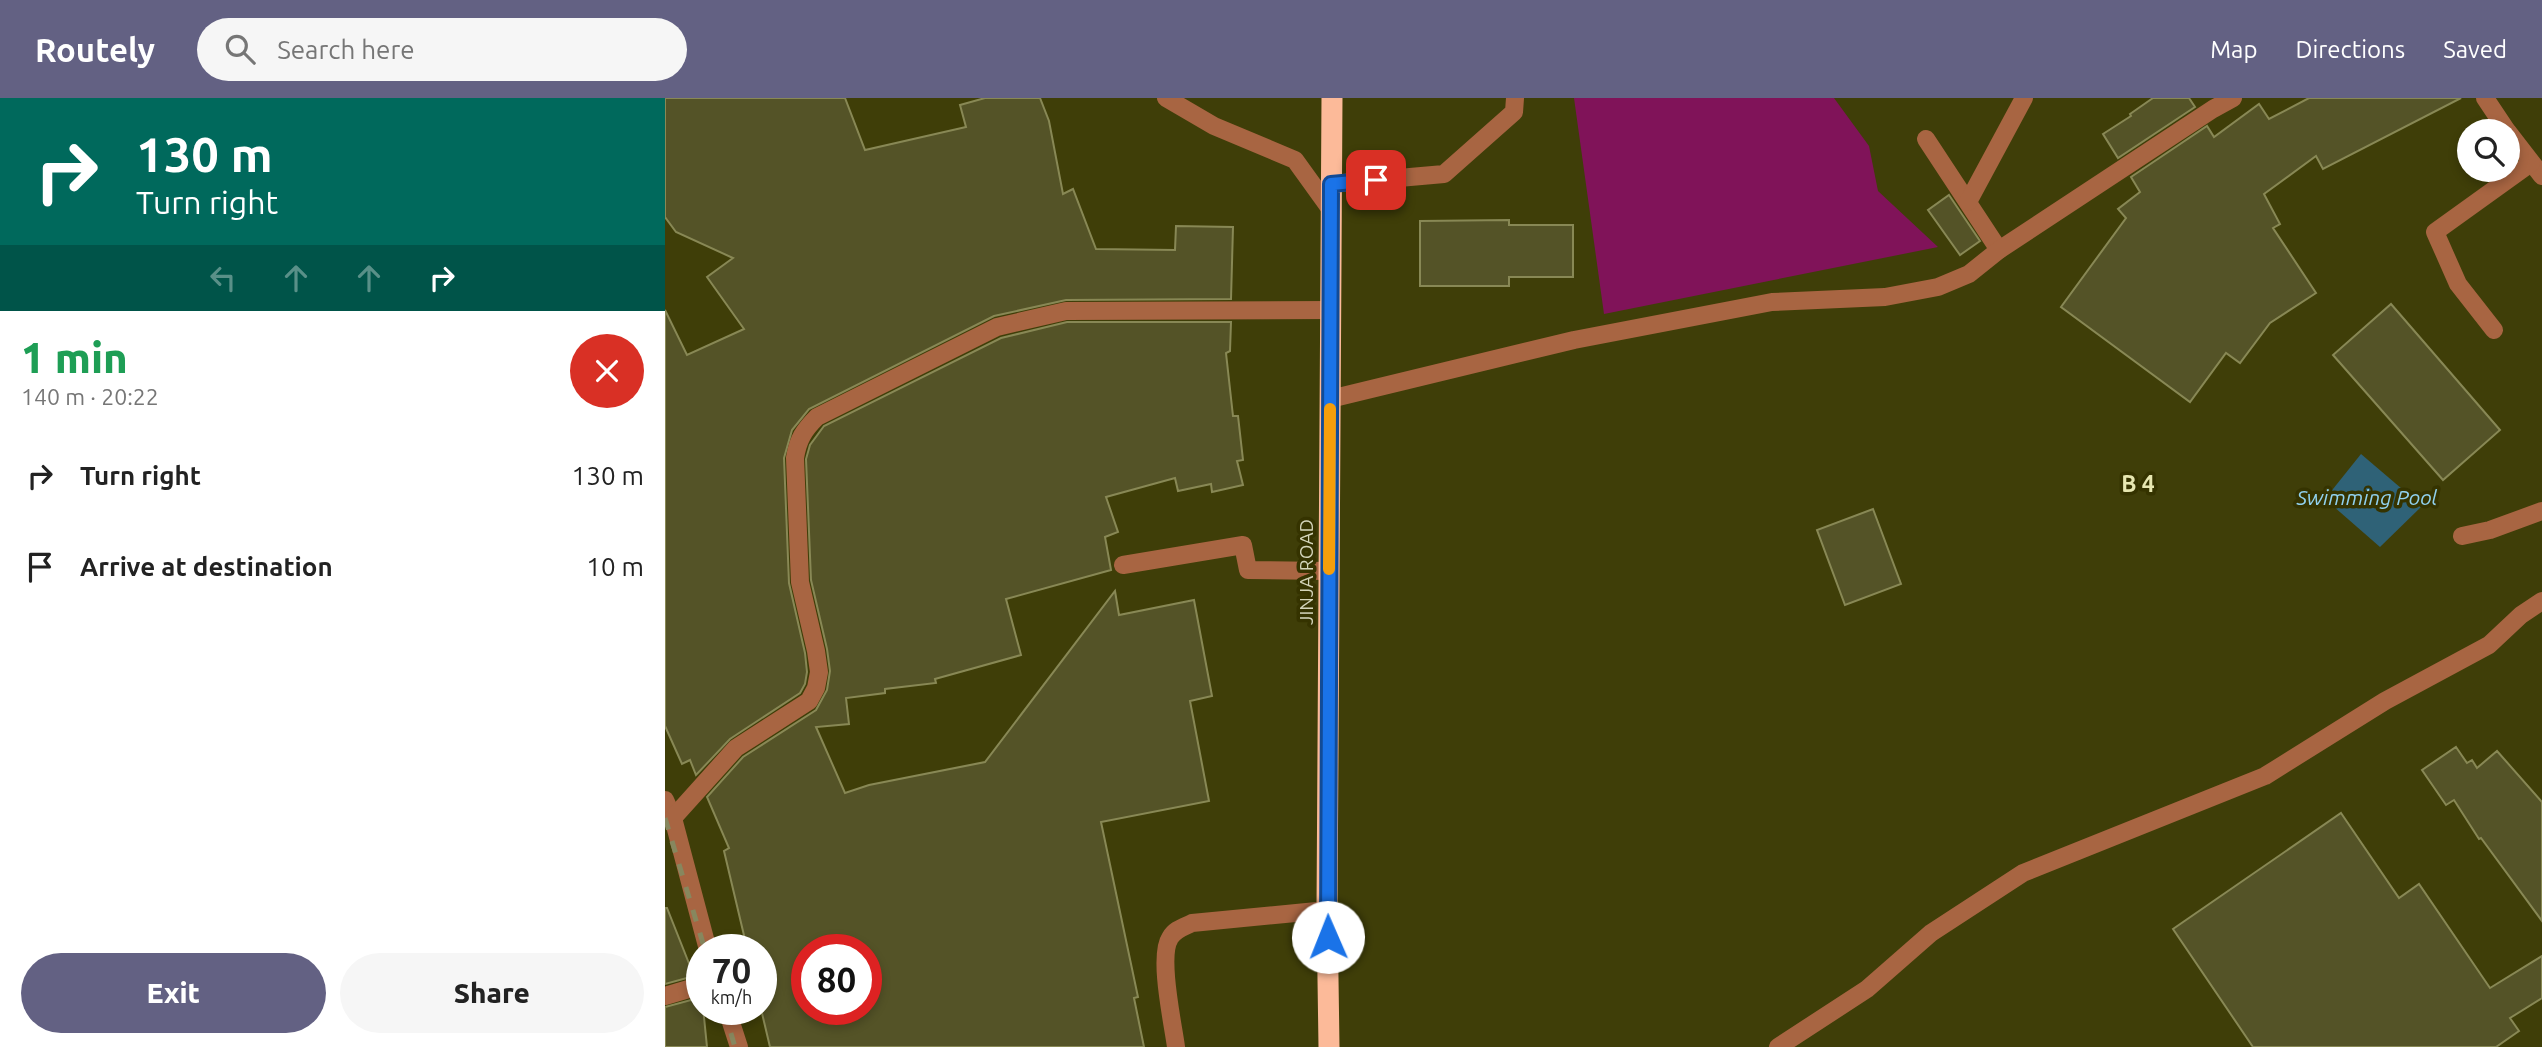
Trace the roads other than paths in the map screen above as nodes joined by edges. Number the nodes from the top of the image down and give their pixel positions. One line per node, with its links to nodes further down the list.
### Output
1 (1166, 98): 13 (street)
2 (1332, 98): 11 (highway, JINJA ROAD)
3 (1515, 98): 11 (street)
4 (2024, 98): 12 (street)
5 (2233, 98): 14 (street)
6 (2484, 98): 7 (street)
7 (2498, 119)
8 (1926, 139): 12 (street)
9 (2520, 148): 10 (street)
10 (2537, 169): 16 (street)
11 (1331, 184): 13 (highway, JINJA ROAD)
12 (1968, 202): 14 (street)
13 (1331, 210): 15 (highway, JINJA ROAD)
14 (1999, 250): 17 (street)
15 (1331, 310): 17 (highway, JINJA ROAD); 24 (street)
16 (2494, 330)
17 (1330, 399): 21 (highway, JINJA ROAD)
18 (2542, 511): 19 (street)
19 (2462, 536)
20 (1123, 565): 21 (street)
21 (1329, 571): 25 (highway, JINJA ROAD)
22 (2542, 601): 33 (street)
23 (665, 800): 24 (street)
24 (673, 818): 26 (street)
25 (1327, 910): 31 (street); 32 (highway, JINJA ROAD)
26 (704, 934)
27 (686, 990): 28 (street)
28 (665, 996)
29 (732, 1025): 30 (street)
30 (739, 1047)
31 (1176, 1047)
32 (1329, 1047)
33 (1778, 1047)

